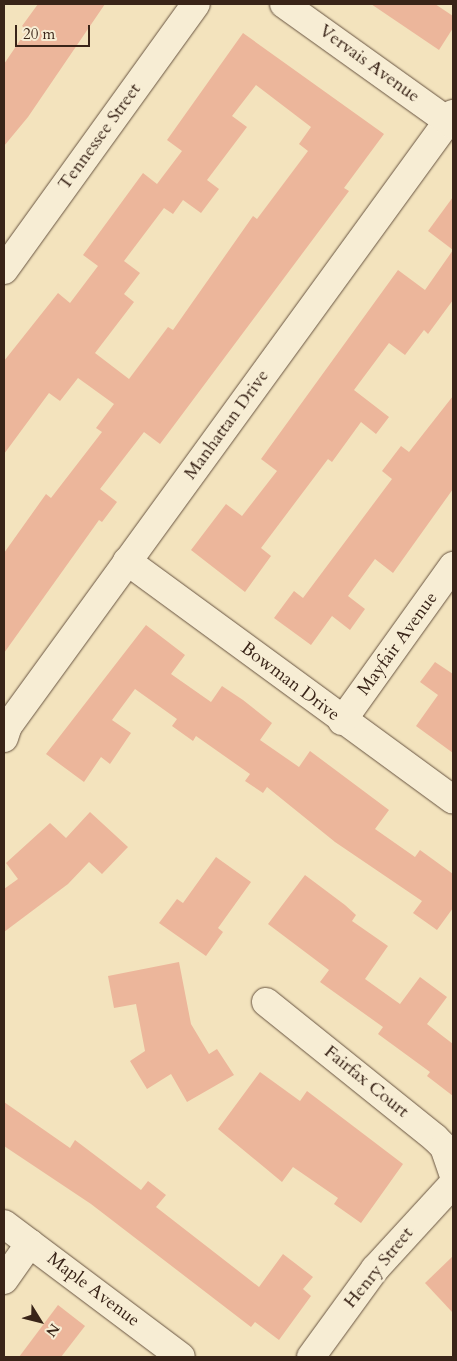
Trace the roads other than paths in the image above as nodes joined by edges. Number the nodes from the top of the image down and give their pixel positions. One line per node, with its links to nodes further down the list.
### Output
1 (196, 4): 4 (street, Tennessee Street)
2 (284, 4): 3 (street, Vervais Avenue)
3 (452, 120): 5 (street, Manhattan Drive)
4 (4, 270)
5 (128, 562): 7 (street, Bowman Drive); 8 (street, Manhattan Drive)
6 (453, 566): 7 (street, Mayfair Avenue)
7 (342, 721): 9 (street, Bowman Drive)
8 (4, 738)
9 (453, 800)
10 (266, 1002): 11 (street, Fairfax Court)
11 (453, 1173)
12 (453, 1184): 17 (street, Henry Street)
13 (4, 1224): 14 (street, Maple Avenue)
14 (30, 1244): 15 (street); 16 (street, Maple Avenue)
15 (4, 1280)
16 (181, 1357)
17 (311, 1357)

